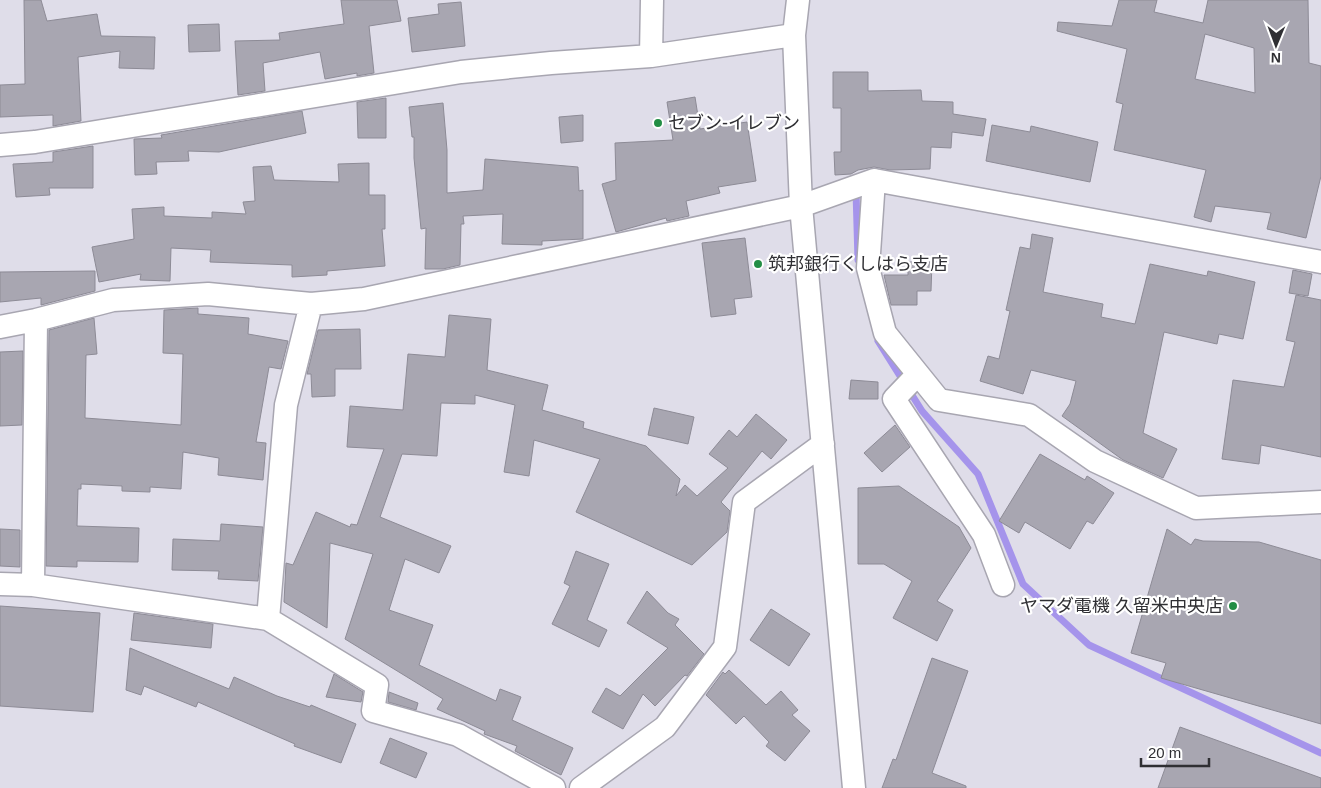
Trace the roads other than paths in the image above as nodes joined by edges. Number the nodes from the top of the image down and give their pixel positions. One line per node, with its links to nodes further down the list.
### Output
1 (652, 0): 4 (street)
2 (798, 0): 3 (street)
3 (794, 35): 4 (street); 7 (street)
4 (651, 56): 5 (street)
5 (0, 145)
6 (874, 180): 7 (street); 8 (street); 12 (street)
7 (801, 206): 9 (street); 13 (street)
8 (1321, 262)
9 (310, 304): 10 (street); 18 (street)
10 (36, 320): 11 (street); 16 (street)
11 (0, 327)
12 (918, 374): 14 (street); 17 (street)
13 (823, 444): 20 (street); 21 (street)
14 (1321, 502)
15 (0, 584): 16 (street)
16 (32, 585): 18 (street)
17 (1003, 585)
18 (268, 619): 19 (street)
19 (554, 788)
20 (581, 788)
21 (854, 788)

